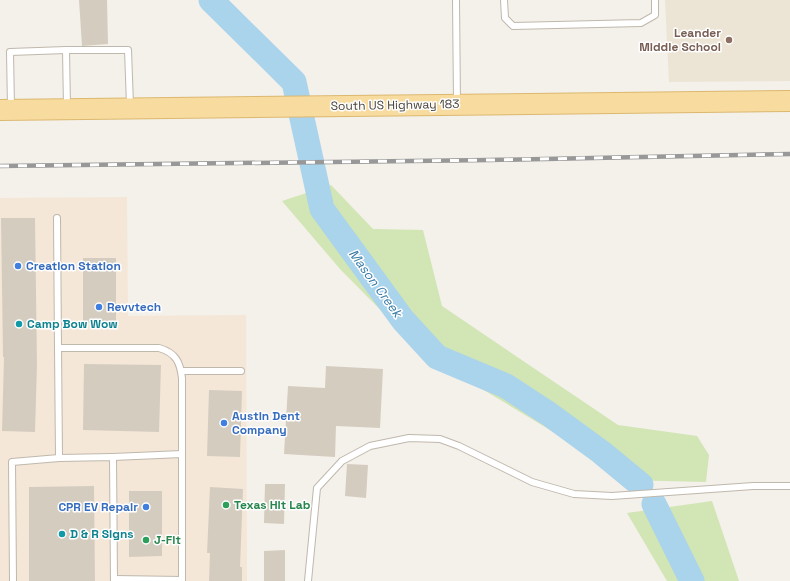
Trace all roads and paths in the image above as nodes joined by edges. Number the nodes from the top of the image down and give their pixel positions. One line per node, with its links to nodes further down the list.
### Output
1 (456, 0): 6 (lane)
2 (504, 0): 3 (lane)
3 (655, 0)
4 (66, 50): 7 (lane); 8 (lane); 9 (lane)
5 (790, 100): 6 (main road, South US Highway 183)
6 (457, 104): 7 (main road, South US Highway 183)
7 (130, 109): 9 (main road, South US Highway 183)
8 (6, 110): 9 (main road, South US Highway 183)
9 (67, 110)
10 (57, 218): 11 (lane)
11 (58, 348): 12 (lane); 16 (lane)
12 (181, 371): 13 (lane); 14 (lane)
13 (241, 371)
14 (182, 454): 15 (lane); 18 (lane)
15 (113, 457): 16 (lane); 18 (lane)
16 (59, 458): 19 (lane)
17 (790, 486): 20 (lane)
18 (114, 580)
19 (13, 581)
20 (308, 581)

